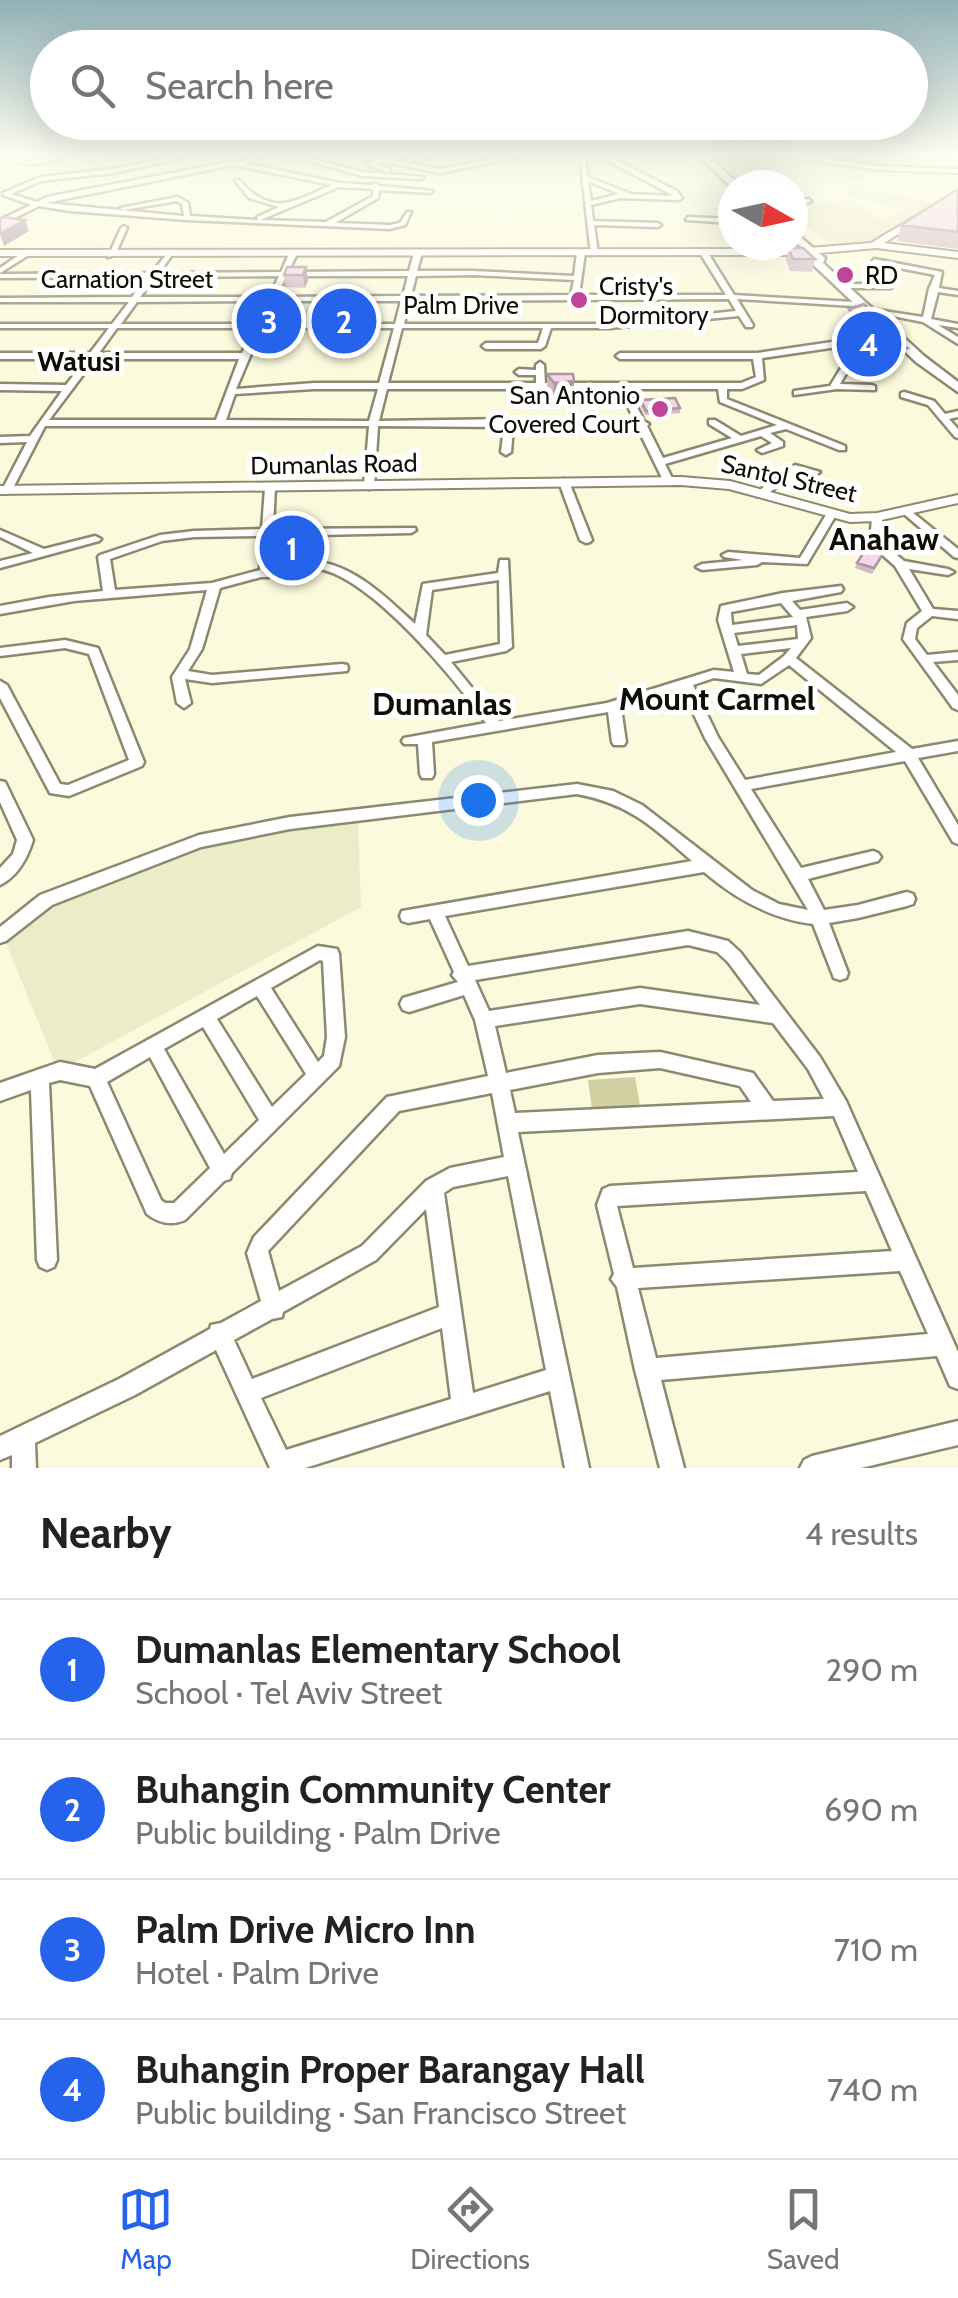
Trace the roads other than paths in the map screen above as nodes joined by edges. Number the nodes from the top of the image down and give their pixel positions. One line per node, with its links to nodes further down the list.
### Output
1 (282, 222): 6 (street)
2 (332, 222): 6 (street)
3 (404, 222): 6 (street)
4 (913, 222): 9 (main road)
5 (590, 223): 7 (street); 17 (street)
6 (328, 224)
7 (658, 224)
8 (124, 228): 22 (street)
9 (876, 245): 10 (main road); 13 (main road)
10 (808, 248)
11 (718, 251): 12 (main road)
12 (704, 252): 17 (main road); 35 (street)
13 (938, 252): 25 (main road); 26 (street)
14 (0, 253): 18 (main road)
15 (418, 253): 16 (main road); 20 (main road); 30 (street)
16 (580, 253): 17 (main road); 31 (street)
17 (594, 253)
18 (28, 254): 22 (main road); 27 (street)
19 (168, 254): 20 (main road); 22 (main road); 28 (street)
20 (293, 254): 29 (street)
21 (808, 254): 32 (highway)
22 (111, 255)
23 (808, 255): 41 (highway)
24 (808, 255): 52 (highway)
25 (958, 255)
26 (926, 270): 32 (street); 33 (street)
27 (0, 273): 28 (street)
28 (154, 274): 29 (street); 39 (street)
29 (284, 274): 30 (street); 36 (street)
30 (413, 274): 31 (street); 37 (street)
31 (576, 278): 38 (street)
32 (848, 286): 42 (highway)
33 (933, 289): 34 (street); 44 (street)
34 (958, 293)
35 (731, 297): 38 (street, Carnation Street); 41 (street, Carnation Street); 43 (street)
36 (272, 298): 37 (street, Carnation Street); 39 (street, Carnation Street); 50 (street)
37 (407, 298): 38 (street, Carnation Street); 45 (street)
38 (574, 298)
39 (136, 299): 40 (street, Carnation Street); 49 (street)
40 (0, 300)
41 (854, 304): 52 (highway)
42 (877, 312): 44 (street); 52 (highway)
43 (742, 314): 46 (street, Palm Drive); 47 (street)
44 (926, 320): 51 (street); 53 (street)
45 (401, 325): 46 (street, Palm Drive); 50 (street, Palm Drive); 65 (street)
46 (548, 325): 56 (street)
47 (749, 325)
48 (0, 326): 49 (street, Palm Drive)
49 (116, 326): 50 (street, Palm Drive); 59 (street)
50 (259, 326): 60 (street)
51 (958, 326)
52 (892, 333): 55 (street); 74 (highway)
53 (958, 341)
54 (792, 342): 57 (street)
55 (847, 344): 57 (street); 68 (street)
56 (486, 346)
57 (814, 348): 62 (street)
58 (0, 356): 59 (street)
59 (94, 356): 60 (street); 72 (street)
60 (244, 356): 75 (street)
61 (620, 356): 62 (street)
62 (757, 356): 71 (street)
63 (568, 369): 67 (street)
64 (519, 372): 66 (street)
65 (382, 386): 66 (street); 75 (street); 80 (street)
66 (541, 386): 67 (street)
67 (573, 386): 70 (street)
68 (834, 386): 73 (street); 76 (street)
69 (0, 387): 72 (street)
70 (623, 387): 71 (street); 85 (street)
71 (722, 387): 87 (street)
72 (69, 388): 84 (street)
73 (872, 388)
74 (958, 388)
75 (230, 392): 81 (street)
76 (797, 393)
77 (904, 395): 79 (street)
78 (958, 414): 79 (street)
79 (943, 417): 90 (street)
80 (374, 420): 81 (street); 82 (street); 101 (street)
81 (221, 422): 84 (street)
82 (509, 422): 85 (street); 96 (street)
83 (712, 422): 92 (street)
84 (42, 423): 91 (street)
85 (644, 424): 97 (street)
86 (814, 424): 88 (street)
87 (788, 426): 88 (street); 89 (street)
88 (803, 432): 94 (street)
89 (763, 433): 92 (street); 95 (street)
90 (958, 434)
91 (32, 439): 93 (street); 103 (street)
92 (740, 439): 97 (street)
93 (0, 440)
94 (842, 448)
95 (762, 450)
96 (506, 452)
97 (662, 462): 99 (street)
98 (814, 472): 104 (street)
99 (668, 480): 100 (main road, Dumanlas Road); 104 (main road, Santol Street)
100 (564, 482): 101 (main road, Dumanlas Road); 113 (street)
101 (369, 486): 102 (main road, Dumanlas Road)
102 (270, 488): 103 (main road, Dumanlas Road); 111 (street)
103 (4, 490)
104 (761, 494): 107 (main road, Santol Street)
105 (957, 500): 106 (main road, Santol Street)
106 (908, 511): 108 (main road, Santol Street); 116 (street)
107 (832, 515): 108 (main road, Santol Street); 117 (street)
108 (878, 517): 119 (street)
109 (410, 530): 111 (street)
110 (0, 532): 114 (street)
111 (266, 532): 122 (street); 125 (street)
112 (96, 539): 114 (street)
113 (586, 540)
114 (42, 553): 118 (street)
115 (728, 555): 117 (street)
116 (958, 555)
117 (761, 558): 120 (street)
118 (0, 564)
119 (900, 564): 121 (street); 129 (street)
120 (702, 566)
121 (948, 572)
122 (266, 575): 123 (street); 133 (street)
123 (214, 586): 125 (street); 142 (street)
124 (837, 590): 126 (street)
125 (109, 593): 128 (street)
126 (784, 597): 131 (street); 132 (street)
127 (848, 607): 131 (street)
128 (0, 610)
129 (929, 612): 130 (street); 140 (street)
130 (958, 615)
131 (800, 617): 132 (street); 134 (street)
132 (727, 630): 135 (street)
133 (419, 638): 138 (street); 138 (street)
134 (803, 642): 135 (street); 139 (street)
135 (733, 651): 143 (street)
136 (0, 652): 145 (street)
137 (958, 656): 140 (street)
138 (445, 659): 149 (street)
139 (788, 659): 143 (street); 152 (street)
140 (924, 659): 147 (street)
141 (342, 668): 142 (street)
142 (180, 674): 146 (street)
143 (741, 675): 144 (street)
144 (686, 684): 148 (street); 155 (street)
145 (0, 685)
146 (184, 703)
147 (958, 705)
148 (614, 706): 149 (street); 150 (street)
149 (495, 726): 153 (street)
150 (619, 742)
151 (958, 746): 152 (street)
152 (909, 756): 155 (street); 156 (street)
153 (426, 774)
154 (0, 786): 160 (street)
155 (740, 786): 159 (street)
156 (958, 838)
157 (873, 857): 159 (street)
158 (706, 865): 162 (street); 164 (street); 165 (street)
159 (798, 875): 164 (street)
160 (0, 879)
161 (907, 899): 164 (street)
162 (435, 911): 163 (street); 167 (street)
163 (408, 916)
164 (820, 917): 166 (street)
165 (0, 936)
166 (840, 973)
167 (464, 981): 169 (street); 170 (street); 172 (street)
168 (260, 986): 171 (street); 175 (street); 175 (street)
169 (408, 1004)
170 (780, 1016): 172 (street); 179 (street)
171 (207, 1018): 173 (street); 181 (street)
172 (484, 1020): 177 (street)
173 (154, 1048): 176 (street); 184 (street)
174 (50, 1074): 176 (street); 178 (street); 187 (street)
175 (317, 1076): 181 (street)
176 (96, 1078): 184 (street)
177 (500, 1084): 180 (street); 182 (street); 190 (street)
178 (0, 1092)
179 (839, 1107): 180 (street); 185 (street)
180 (767, 1109): 182 (street)
181 (271, 1123): 184 (street)
182 (507, 1123): 183 (street)
183 (515, 1165): 186 (street); 195 (street)
184 (223, 1172)
185 (870, 1181): 188 (street); 189 (street)
186 (433, 1188): 190 (street); 191 (street)
187 (48, 1260)
188 (906, 1260): 189 (street); 193 (street)
189 (622, 1279): 194 (street)
190 (274, 1309): 192 (street)
191 (452, 1313): 197 (street); 198 (street)
192 (219, 1333): 197 (street); 200 (street)
193 (943, 1344): 194 (street); 196 (street)
194 (646, 1370): 203 (street)
195 (557, 1378): 198 (street); 205 (street)
196 (958, 1378)
197 (246, 1393): 202 (street)
198 (464, 1408): 202 (street)
199 (958, 1433): 206 (street)
200 (23, 1438): 201 (street); 204 (street)
201 (0, 1448)
202 (281, 1466)
203 (670, 1467)
204 (24, 1468)
205 (577, 1468)
206 (812, 1468)

